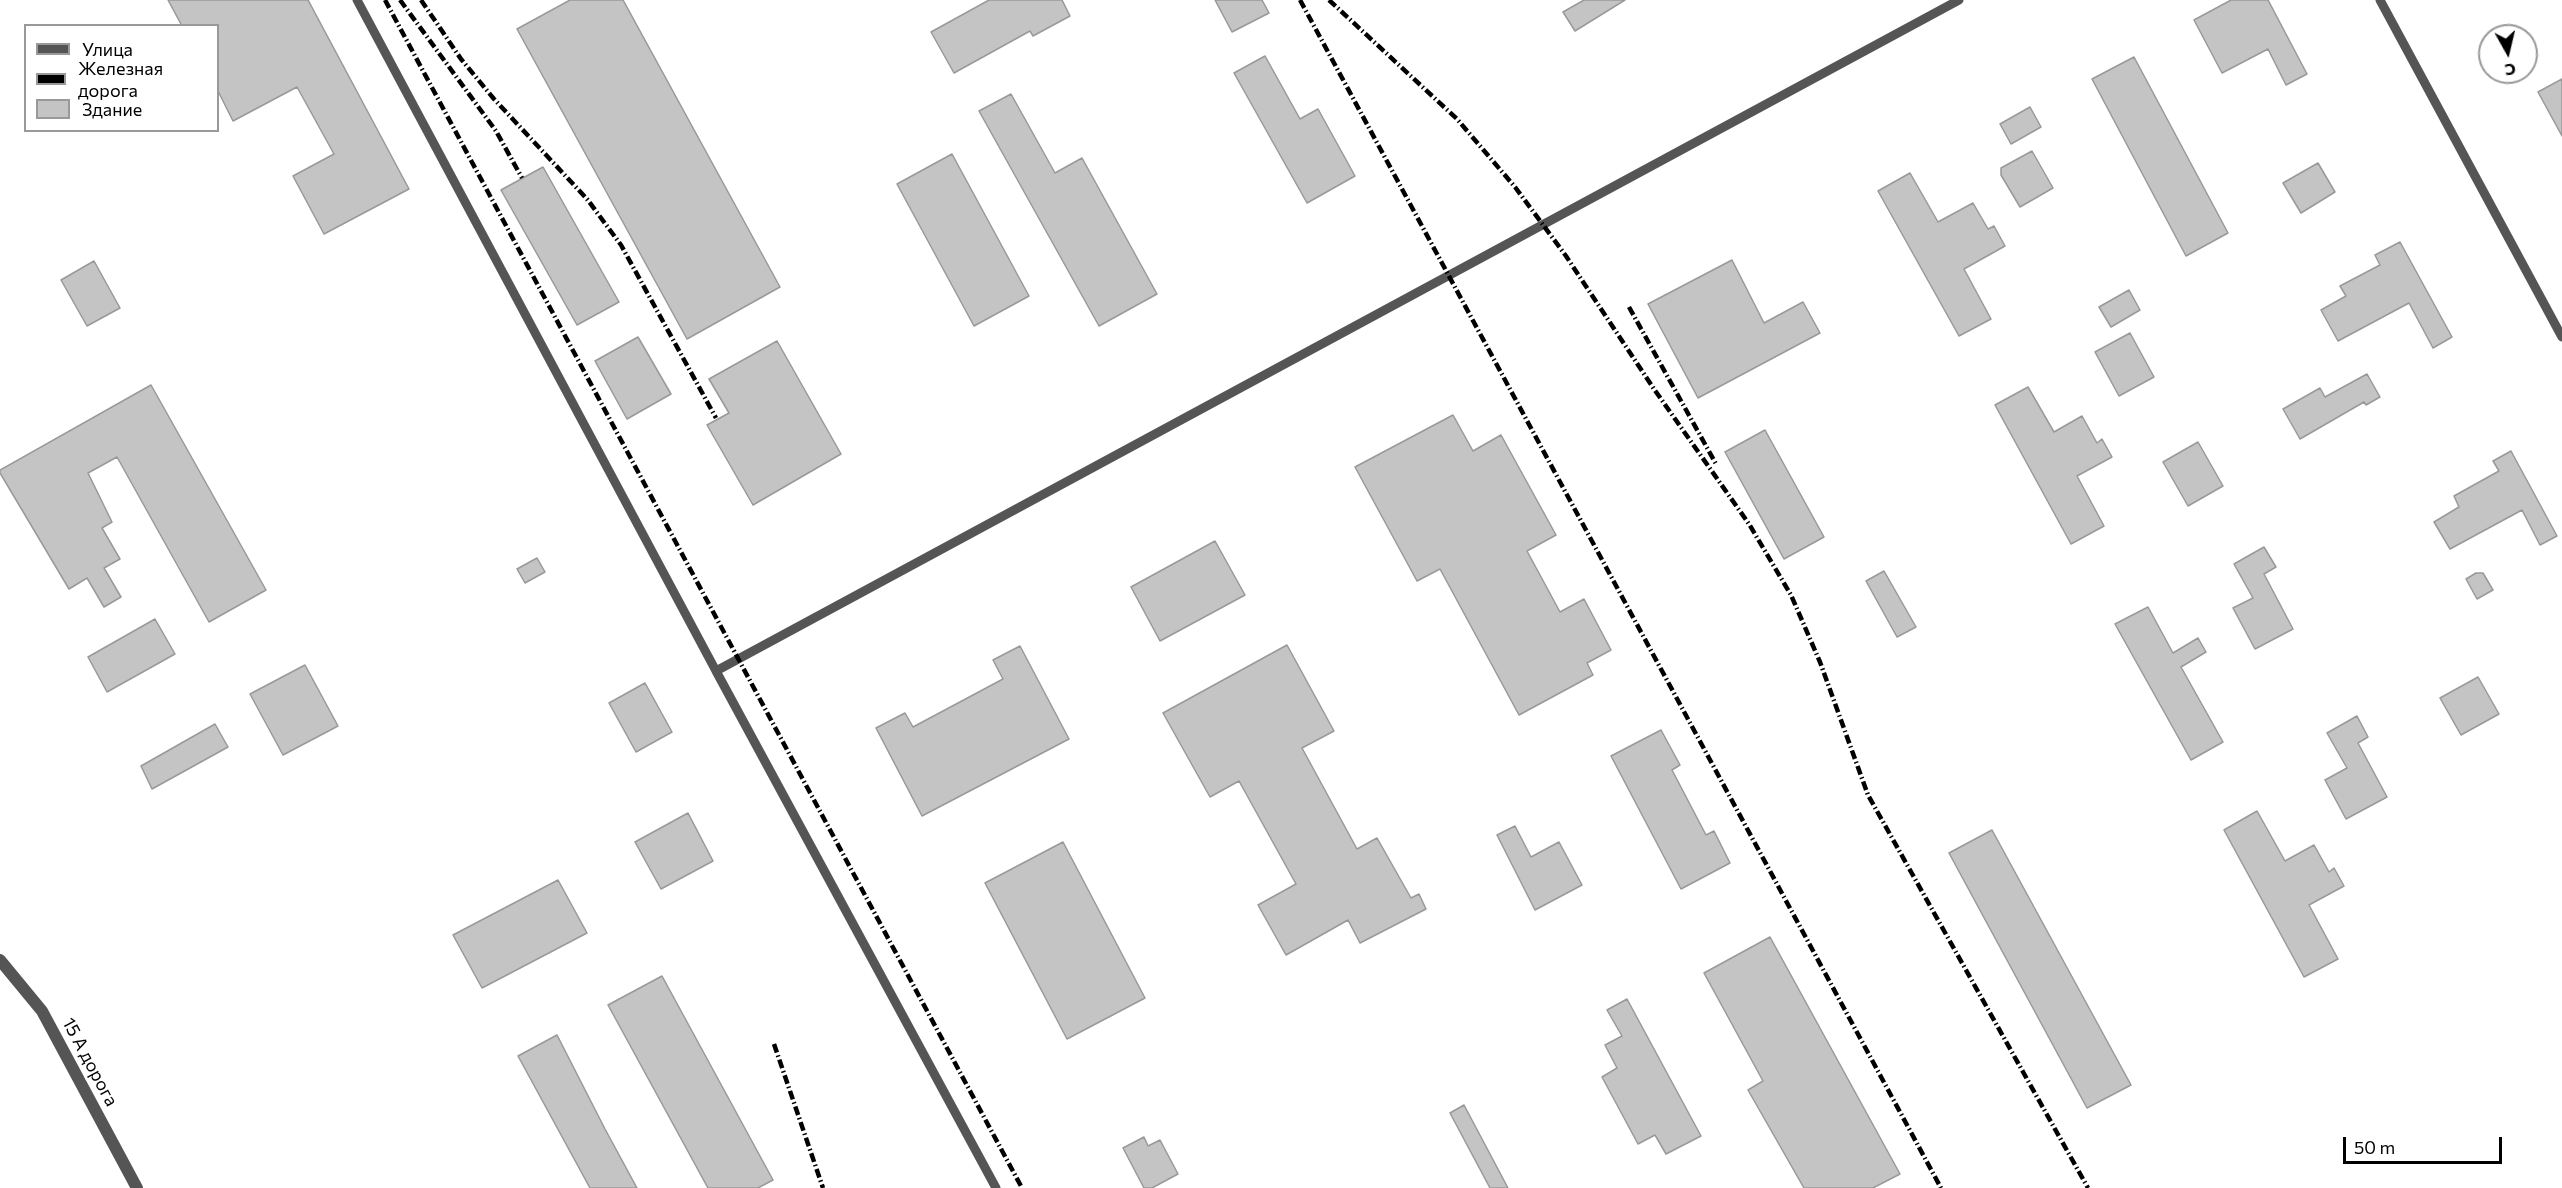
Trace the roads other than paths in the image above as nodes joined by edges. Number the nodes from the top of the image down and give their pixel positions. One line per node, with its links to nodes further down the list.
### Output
1 (357, 0): 5 (lane)
2 (1959, 0): 5 (lane)
3 (2380, 0): 4 (lane)
4 (2562, 337)
5 (716, 671): 8 (lane)
6 (0, 960): 7 (street, 15 А дорога)
7 (137, 1188)
8 (996, 1188)

